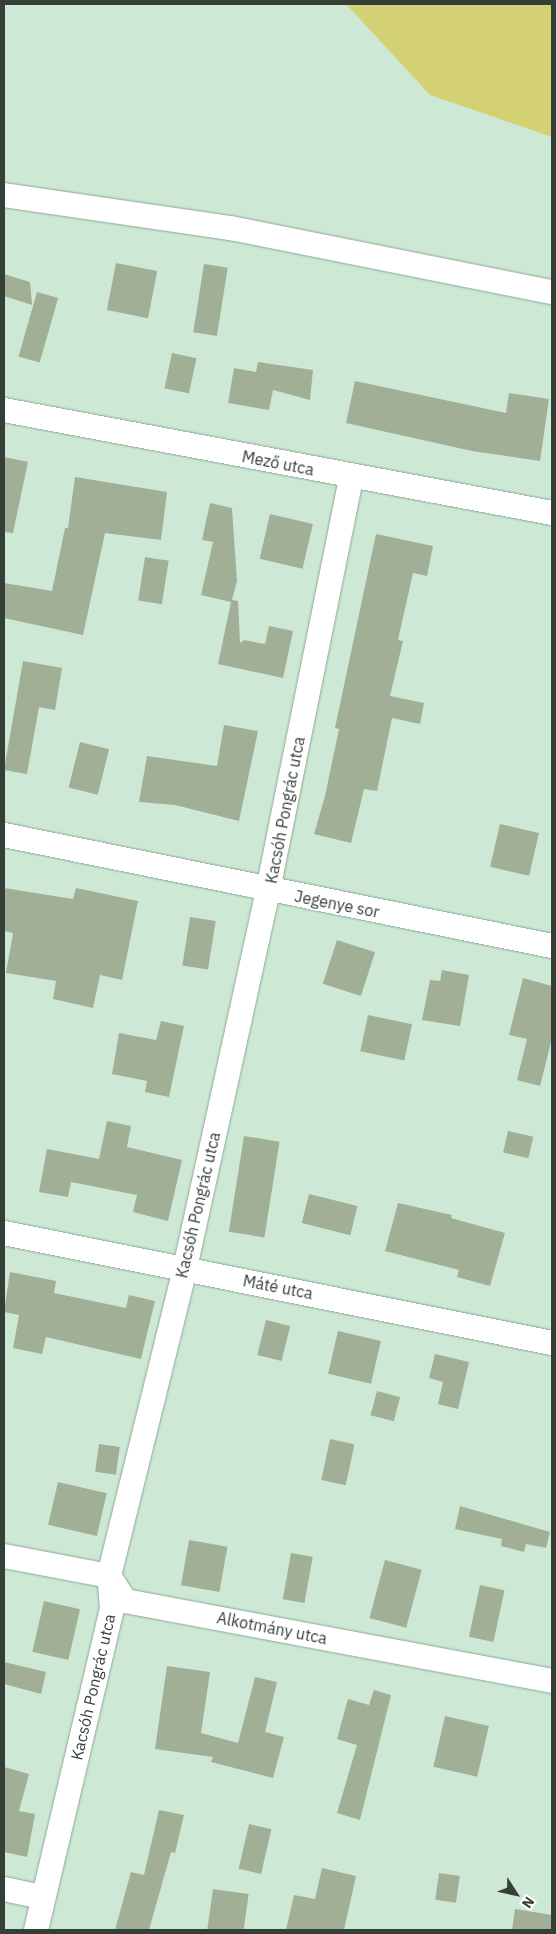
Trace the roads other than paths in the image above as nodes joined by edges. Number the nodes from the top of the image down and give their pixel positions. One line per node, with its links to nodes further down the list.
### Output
1 (4, 195): 2 (street)
2 (552, 292)
3 (4, 410): 4 (street, Mező utca)
4 (351, 477): 5 (street, Mező utca); 7 (street, Kacsóh Pongrác utca)
5 (552, 513)
6 (4, 835): 7 (street, Jegenye sor)
7 (268, 890): 8 (street, Jegenye sor); 10 (street, Kacsóh Pongrác utca)
8 (552, 946)
9 (4, 1233): 10 (street, Máté utca)
10 (184, 1268): 11 (street, Máté utca); 13 (street, Kacsóh Pongrác utca)
11 (552, 1343)
12 (4, 1556): 13 (street)
13 (109, 1576): 14 (street, Alkotmány utca); 16 (street, Kacsóh Pongrác utca)
14 (552, 1681)
15 (4, 1890): 16 (street)
16 (43, 1897): 17 (street, Kacsóh Pongrác utca)
17 (36, 1930)

